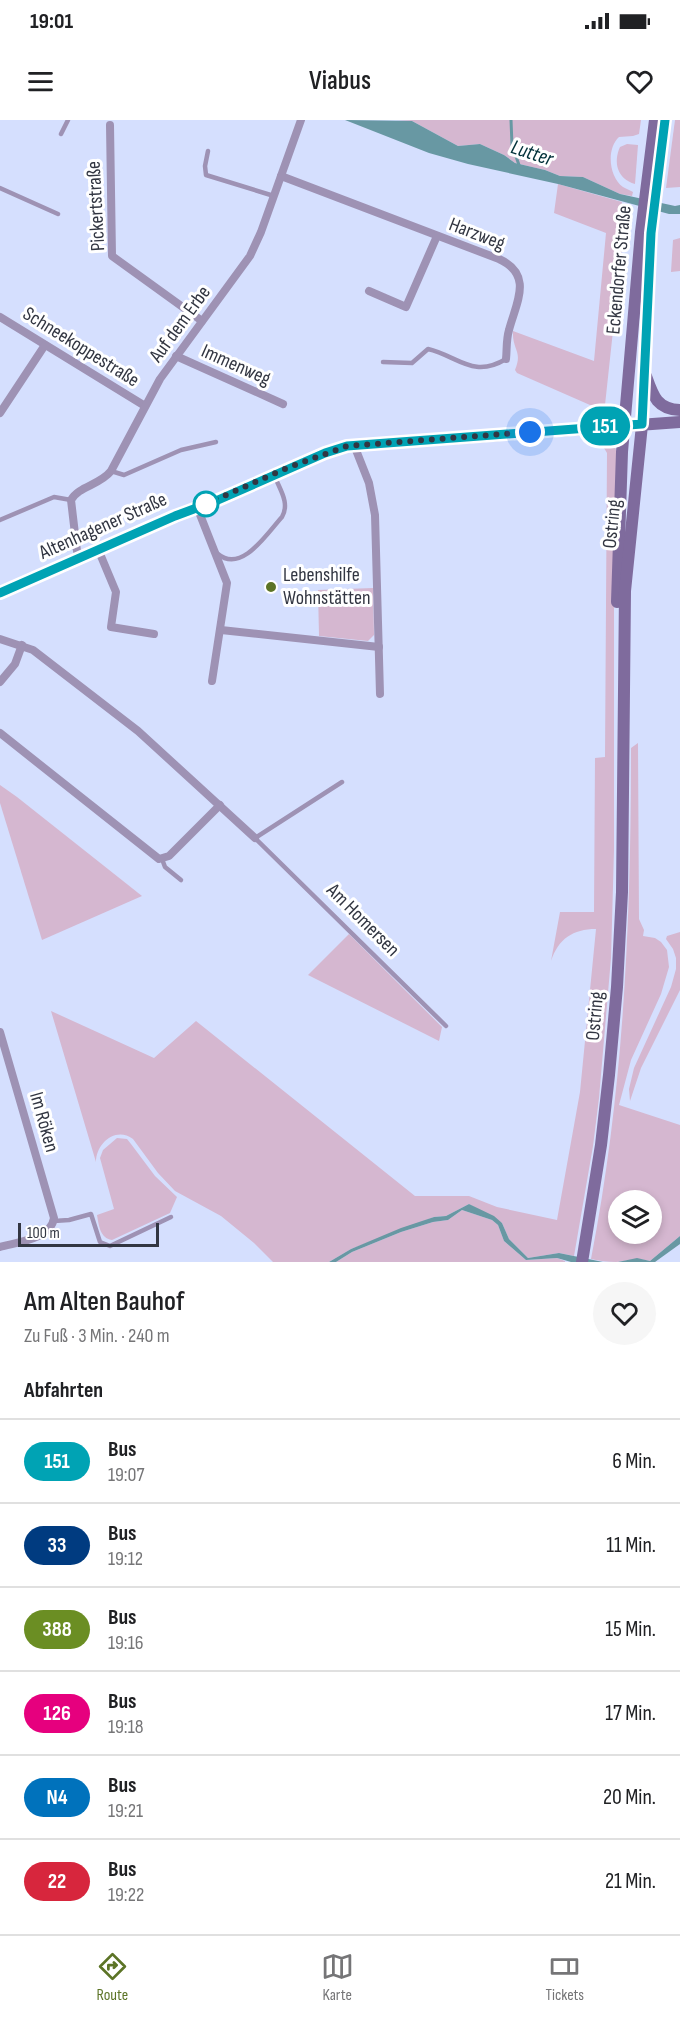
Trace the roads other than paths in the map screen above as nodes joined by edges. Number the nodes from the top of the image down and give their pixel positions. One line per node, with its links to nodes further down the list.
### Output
1 (68, 120): 6 (lane)
2 (300, 120): 8 (street, Auf dem Erbe)
3 (655, 120): 9 (main road, Eckendorfer Straße)
4 (665, 120): 9 (main road, Eckendorfer Straße)
5 (108, 123): 17 (street, Pickertstraße)
6 (61, 134)
7 (208, 151): 11 (lane)
8 (281, 176): 11 (street, Auf dem Erbe); 14 (street, Harzweg)
9 (652, 182): 13 (main road, Eckendorfer Straße)
10 (0, 188): 12 (lane)
11 (274, 196): 17 (street, Auf dem Erbe)
12 (58, 214)
13 (646, 232): 22 (main road, Eckendorfer Straße); 29 (main road, Eckendorfer Straße)
14 (437, 236): 15 (street); 20 (street, Harzweg)
15 (369, 291)
16 (0, 317): 18 (street, Schneekoppestraße)
17 (202, 321): 19 (street, Auf dem Erbe)
18 (45, 345): 24 (street, Schneekoppestraße); 26 (street)
19 (176, 356): 23 (street, Immenweg); 24 (street, Auf dem Erbe)
20 (506, 359): 21 (lane, Harzweg)
21 (383, 362)
22 (644, 373): 25 (main road); 28 (main road, Eckendorfer Straße)
23 (283, 404)
24 (145, 406): 32 (street, Auf dem Erbe)
25 (680, 410)
26 (0, 413)
27 (680, 422): 28 (main road, Altenhagener Straße)
28 (642, 424): 29 (main road, Altenhagener Straße); 50 (main road, Ostring)
29 (625, 425): 31 (main road, Altenhagener Straße); 50 (main road, Ostring)
30 (216, 442): 32 (lane)
31 (354, 445): 33 (main road, Altenhagener Straße); 45 (street)
32 (111, 471): 34 (street)
33 (274, 474): 35 (main road, Altenhagener Straße); 38 (lane)
34 (71, 500): 36 (lane); 39 (street)
35 (197, 507): 37 (main road, Altenhagener Straße); 38 (street)
36 (0, 520)
37 (98, 549): 39 (main road, Altenhagener Straße); 42 (street)
38 (215, 550): 41 (street)
39 (80, 557): 40 (main road, Altenhagener Straße)
40 (0, 593)
41 (221, 630): 45 (street); 46 (street)
42 (154, 634)
43 (0, 639): 44 (street, Am Homersen)
44 (22, 645): 47 (street); 52 (street, Am Homersen)
45 (379, 647): 48 (street)
46 (212, 681)
47 (0, 682)
48 (380, 694)
49 (0, 732): 54 (street)
50 (623, 771): 61 (main road, Ostring)
51 (342, 782): 53 (lane)
52 (220, 805): 53 (street, Am Homersen); 54 (street)
53 (255, 838): 56 (lane, Am Homersen)
54 (162, 859): 55 (lane)
55 (182, 880)
56 (446, 1026)
57 (0, 1032): 59 (street, Im Röken)
58 (171, 1216): 59 (lane)
59 (54, 1221): 60 (street)
60 (0, 1247)
61 (582, 1262)

